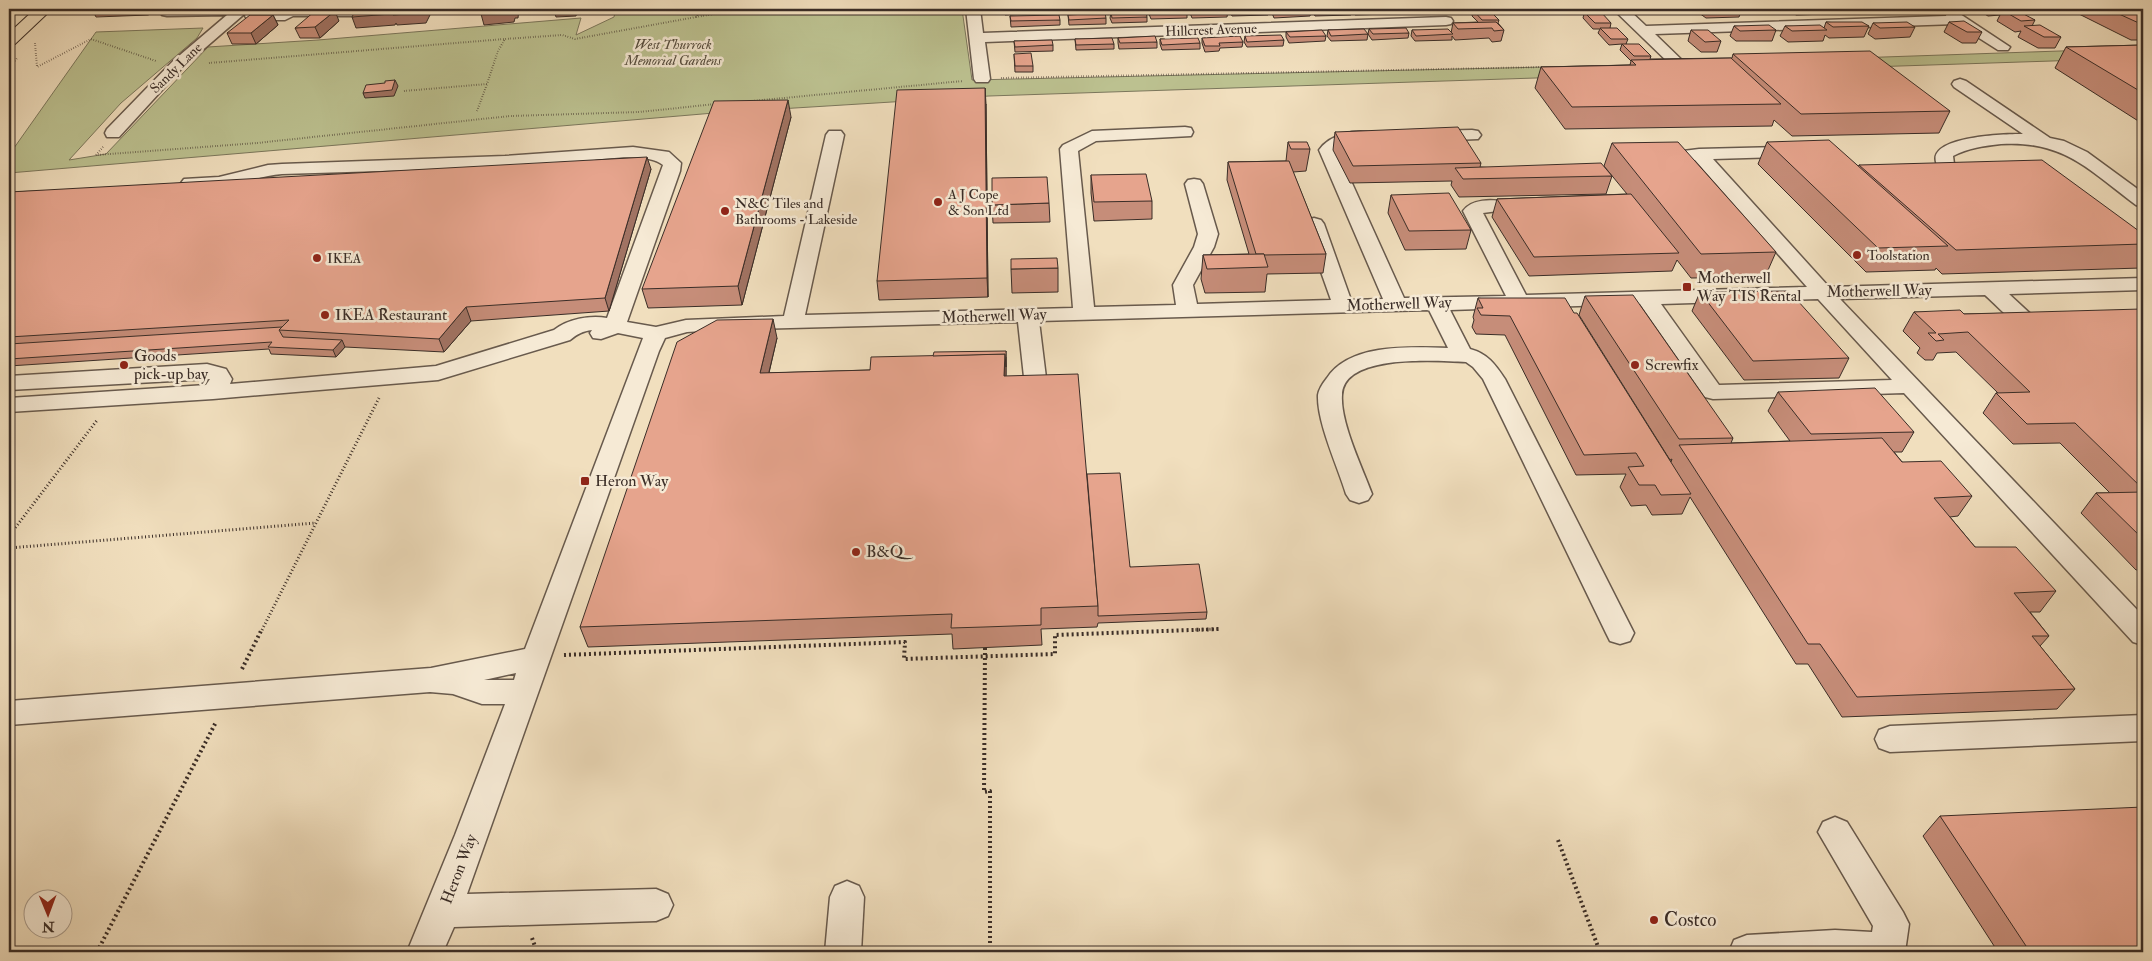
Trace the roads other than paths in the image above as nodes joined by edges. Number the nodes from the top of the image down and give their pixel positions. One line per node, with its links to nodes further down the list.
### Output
1 (44, 9): 13 (main road)
2 (973, 9): 12 (street)
3 (1620, 9): 11 (street)
4 (1942, 9): 9 (street)
5 (338, 10): 7 (street); 8 (street)
6 (167, 12): 7 (street)
7 (246, 12): 19 (street, Sandy Lane)
8 (365, 12)
9 (1959, 20): 11 (street); 14 (street)
10 (1446, 21): 12 (street, Hillcrest Avenue)
11 (1642, 30): 15 (street)
12 (976, 38): 16 (street)
13 (10, 40)
14 (2003, 47)
15 (1678, 64)
16 (982, 79)
17 (1960, 84): 24 (street)
18 (1185, 132): 43 (street)
19 (114, 133)
20 (1472, 135): 23 (street)
21 (835, 136): 46 (street)
22 (1382, 136): 40 (street)
23 (1412, 136)
24 (2047, 143): 28 (street); 31 (street)
25 (1781, 152): 26 (street)
26 (1698, 154): 27 (street); 36 (street)
27 (1670, 155)
28 (1945, 164)
29 (172, 184): 47 (street)
30 (1194, 184): 42 (street)
31 (2143, 201)
32 (1305, 203): 41 (street)
33 (1498, 206): 38 (street)
34 (2143, 284): 35 (street, Motherwell Way)
35 (1991, 288): 36 (street, Motherwell Way); 45 (street)
36 (1824, 293): 37 (street, Motherwell Way); 52 (street)
37 (1646, 298): 38 (street, Motherwell Way); 52 (street)
38 (1519, 301): 39 (street, Motherwell Way)
39 (1436, 303): 40 (street, Motherwell Way); 49 (street)
40 (1396, 304): 41 (street, Motherwell Way)
41 (1343, 306): 42 (street, Motherwell Way)
42 (1188, 310): 43 (street, Motherwell Way)
43 (1084, 313): 44 (street, Motherwell Way)
44 (1028, 315): 46 (street, Motherwell Way); 51 (street)
45 (1996, 320)
46 (793, 321): 48 (street, Motherwell Way)
47 (615, 326): 48 (street); 53 (street)
48 (656, 334): 58 (street, Heron Way)
49 (1462, 355): 55 (street); 56 (street)
50 (9, 382): 53 (street)
51 (1036, 386)
52 (1912, 386): 57 (street)
53 (214, 392): 54 (street)
54 (9, 405)
55 (1360, 494)
56 (1620, 633)
57 (2143, 634)
58 (546, 657): 59 (street); 60 (street, Heron Way)
59 (430, 680): 60 (street); 61 (street)
60 (523, 692): 67 (street, Heron Way)
61 (9, 713)
62 (2143, 728): 63 (street)
63 (1890, 738)
64 (1835, 832): 72 (street)
65 (847, 897): 69 (street)
66 (656, 905): 67 (street)
67 (443, 911): 68 (street, Heron Way)
68 (425, 952)
69 (843, 952)
70 (1747, 952): 71 (street)
71 (1882, 952)
72 (1887, 952)

